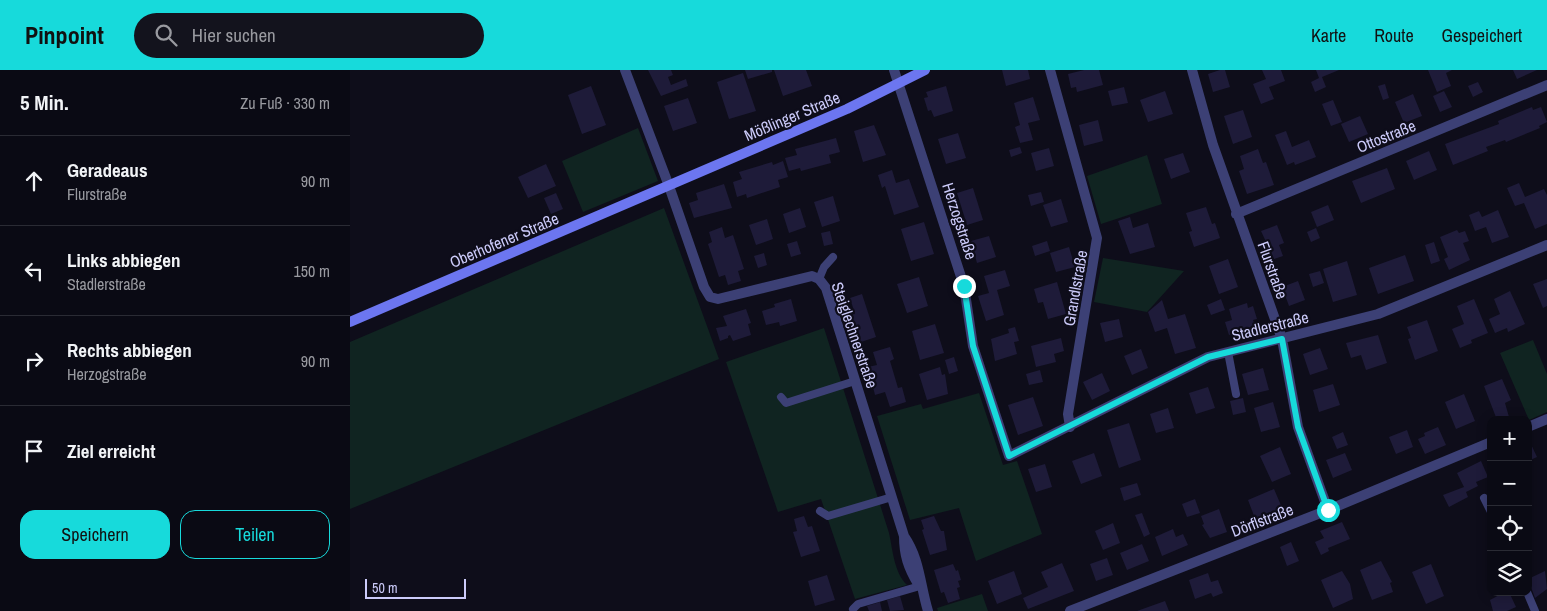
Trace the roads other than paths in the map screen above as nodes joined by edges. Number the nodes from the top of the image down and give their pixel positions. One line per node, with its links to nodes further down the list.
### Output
1 (625, 70): 8 (street, Steiglechnerstraße)
2 (894, 70): 6 (street, Herzogstraße)
3 (925, 70): 6 (street, Mößlinger Straße)
4 (1050, 70): 21 (street, Grandlstraße)
5 (1192, 70): 9 (street, Flurstraße)
6 (898, 84): 8 (street, Mößlinger Straße); 23 (street, Herzogstraße)
7 (1547, 85): 9 (street, Ottostraße)
8 (669, 186): 12 (street, Steiglechnerstraße); 13 (street, Oberhofener Straße)
9 (1236, 214): 14 (street, Flurstraße)
10 (1547, 245): 14 (street, Stadlerstraße)
11 (833, 257): 12 (lane)
12 (820, 279): 16 (street, Steiglechnerstraße)
13 (350, 322)
14 (1282, 339): 15 (street, Stadlerstraße); 27 (street, Flurstraße)
15 (1228, 352): 17 (lane); 21 (street, Stadlerstraße)
16 (855, 381): 18 (lane); 24 (street, Steiglechnerstraße)
17 (1236, 394)
18 (781, 397)
19 (1547, 419): 20 (street)
20 (1532, 425)
21 (1070, 427): 23 (street, Stadlerstraße)
22 (1487, 444): 27 (street, Dörflstraße)
23 (1009, 456)
24 (892, 497): 28 (lane); 29 (street, Steiglechnerstraße)
25 (1484, 498): 26 (lane)
26 (1488, 506)
27 (1328, 510): 33 (street, Dörflstraße)
28 (820, 511)
29 (920, 586): 31 (lane); 32 (street, Steiglechnerstraße)
30 (1529, 596): 34 (lane)
31 (852, 609)
32 (928, 611)
33 (1070, 611)
34 (1535, 611)

